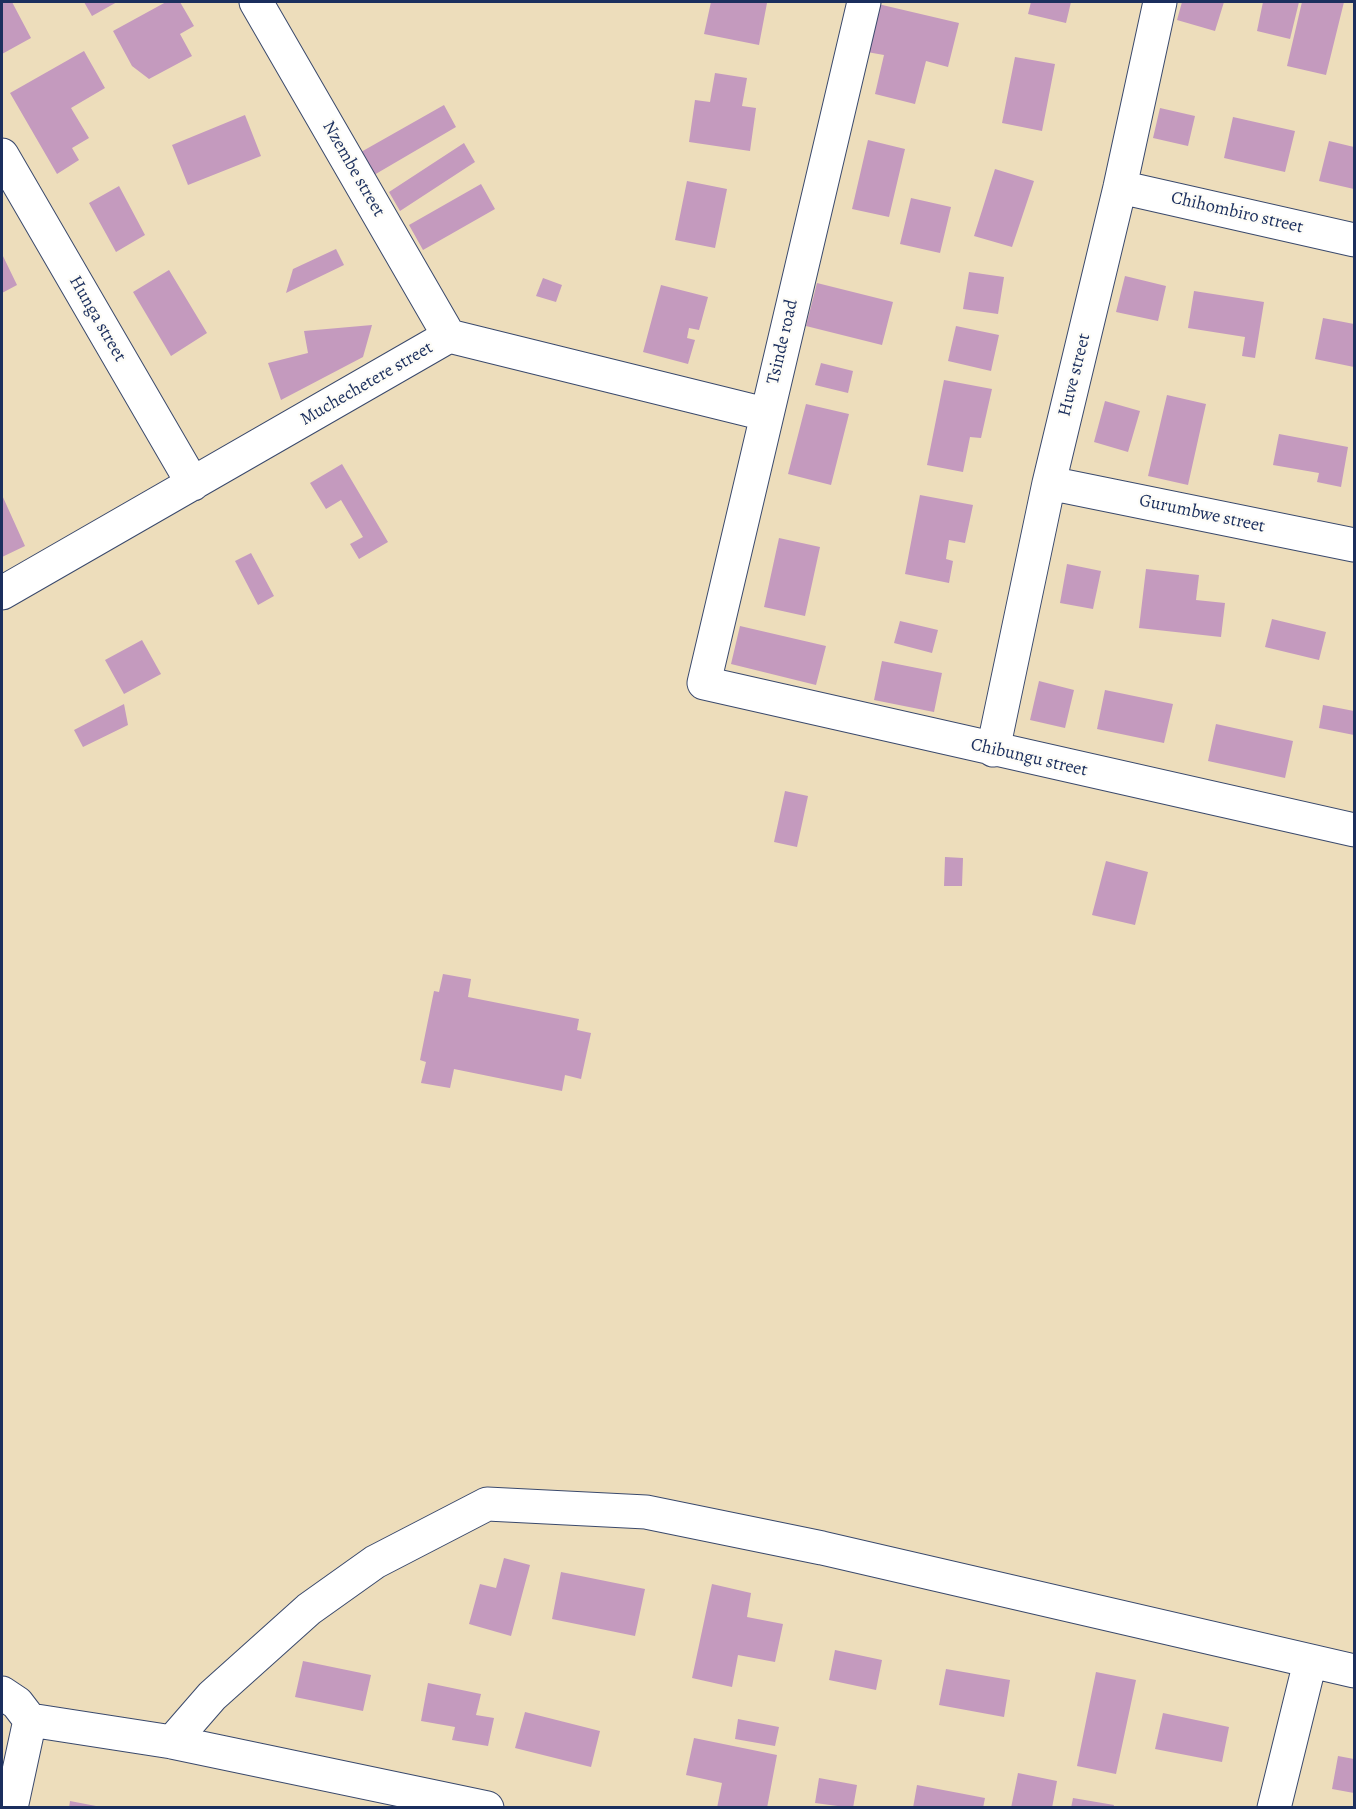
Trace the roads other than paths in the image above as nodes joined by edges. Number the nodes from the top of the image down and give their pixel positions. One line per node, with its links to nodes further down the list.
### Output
1 (256, 2): 7 (street, Nzembe street)
2 (864, 2): 8 (street, Tsinde road)
3 (1160, 2): 5 (street, Huve street)
4 (2, 155): 10 (street, Hunga street)
5 (1120, 187): 6 (street, Chihombiro street); 9 (street, Huve street)
6 (1354, 240)
7 (449, 336): 8 (street, Muchechetere street); 10 (street, Muchechetere street)
8 (765, 414): 13 (street, Tsinde road)
9 (1049, 483): 11 (street, Gurumbwe street); 14 (street, Huve street)
10 (193, 484): 12 (street, Muchechetere street)
11 (1354, 545)
12 (2, 593)
13 (704, 683): 14 (street, Chibungu street)
14 (993, 750): 15 (street, Chibungu street)
15 (1354, 830)
16 (1310, 1662): 17 (street); 20 (street); 23 (street)
17 (1354, 1671)
18 (2, 1693): 19 (street)
19 (30, 1720): 20 (street); 21 (street)
20 (172, 1742): 22 (street)
21 (11, 1808)
22 (487, 1808)
23 (1274, 1808)

